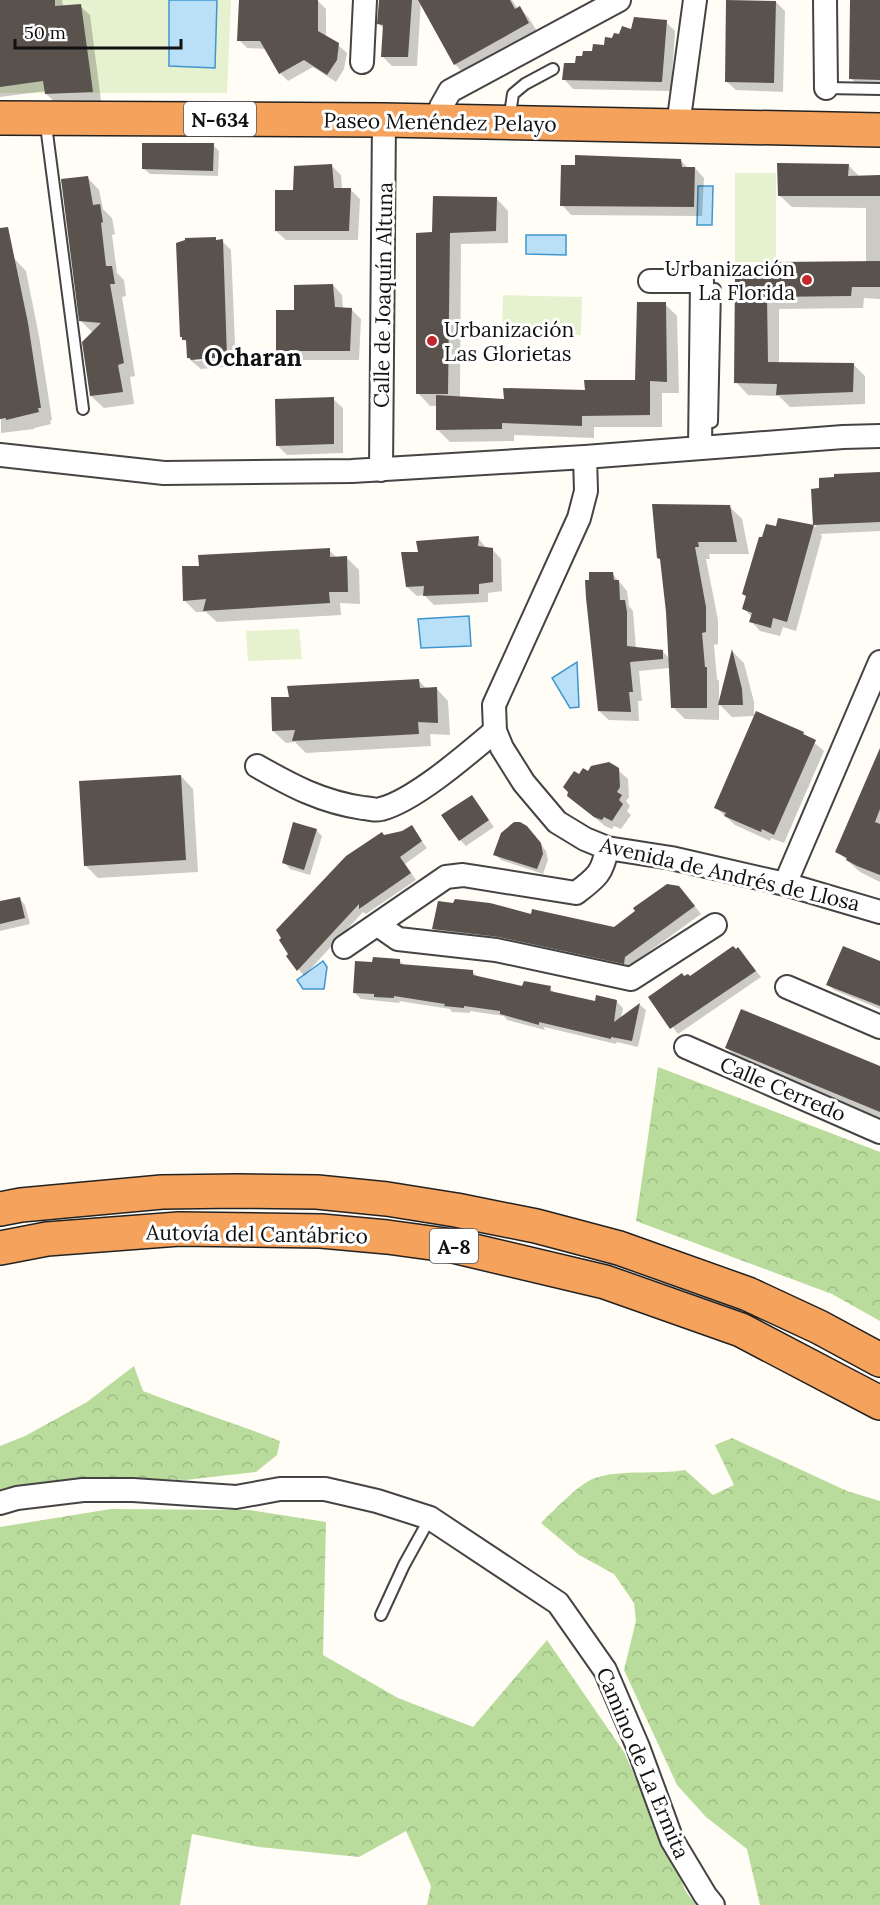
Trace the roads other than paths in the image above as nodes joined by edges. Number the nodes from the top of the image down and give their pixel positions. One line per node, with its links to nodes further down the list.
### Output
1 (365, 0): 5 (street)
2 (619, 0): 12 (street)
3 (695, 0): 14 (street)
4 (825, 0): 7 (street)
5 (362, 62)
6 (553, 69): 13 (lane)
7 (826, 88): 8 (lane)
8 (880, 89)
9 (48, 117): 10 (highway, Paseo Menéndez Pelayo / N-634); 11 (highway, Paseo Menéndez Pelayo / N-634); 18 (lane)
10 (0, 118)
11 (384, 120): 12 (highway, Paseo Menéndez Pelayo / N-634); 24 (street, Calle de Joaquín Altuna)
12 (441, 122): 13 (highway, Paseo Menéndez Pelayo / N-634)
13 (509, 123): 14 (highway, Paseo Menéndez Pelayo / N-634)
14 (680, 127): 15 (highway, Paseo Menéndez Pelayo / N-634)
15 (880, 130)
16 (650, 281): 21 (street)
17 (715, 289): 19 (lane)
18 (83, 408)
19 (712, 422)
20 (880, 436): 21 (street)
21 (700, 448): 23 (street)
22 (0, 455): 24 (street)
23 (585, 457): 24 (street); 26 (street, Avenida de Andrés de Llosa)
24 (381, 470)
25 (880, 663): 29 (street)
26 (495, 731): 27 (street); 28 (street, Avenida de Andrés de Llosa)
27 (257, 766)
28 (607, 848): 29 (street, Avenida de Andrés de Llosa); 31 (street)
29 (786, 884): 30 (street, Avenida de Andrés de Llosa)
30 (880, 912)
31 (378, 925): 32 (street); 33 (street)
32 (715, 925)
33 (345, 947)
34 (787, 987): 35 (street)
35 (880, 1027)
36 (686, 1047): 37 (street, Calle Cerredo)
37 (880, 1132)
38 (0, 1209): 40 (highway, Autovía del Cantábrico / A-8)
39 (0, 1248): 41 (highway, Autovía del Cantábrico / A-8)
40 (880, 1360)
41 (880, 1403)
42 (0, 1503): 43 (street, Camino de La Ermita)
43 (430, 1518): 44 (lane); 45 (street, Camino de La Ermita)
44 (381, 1615)
45 (713, 1905)

